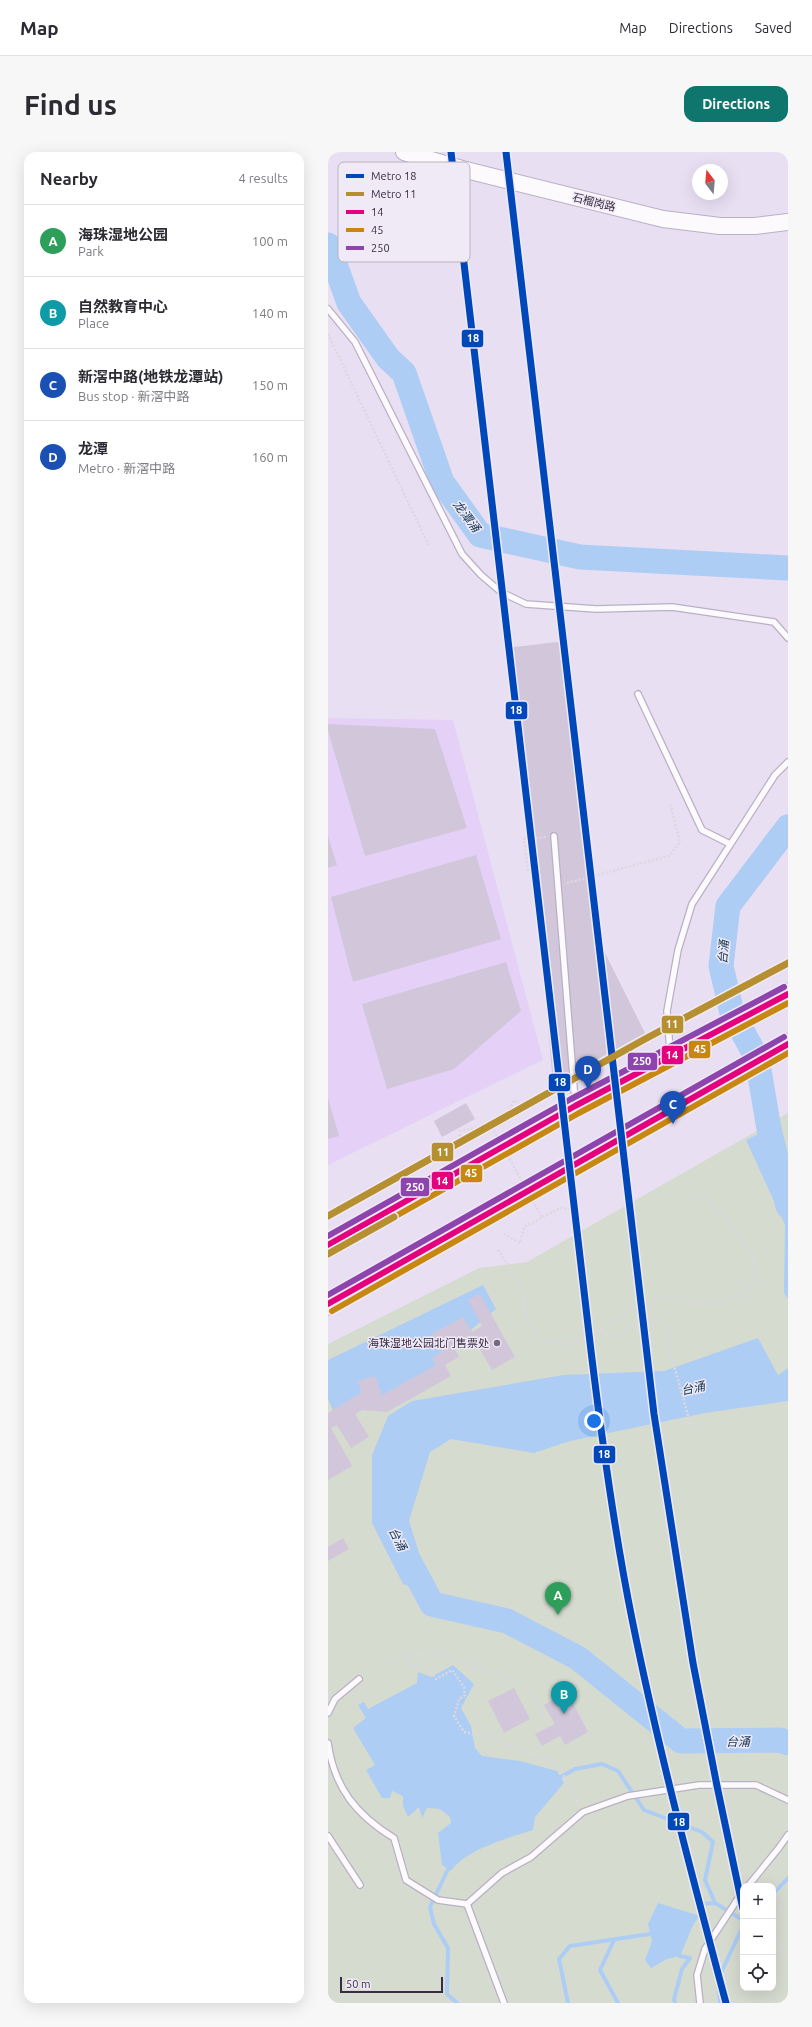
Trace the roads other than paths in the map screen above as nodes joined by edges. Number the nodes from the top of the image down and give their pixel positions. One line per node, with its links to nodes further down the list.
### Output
1 (404, 152): 2 (main road, 石榴岗路)
2 (438, 162)
3 (470, 171): 4 (main road, 石榴岗路)
4 (788, 222)
5 (328, 309): 6 (lane)
6 (788, 638)
7 (638, 694): 10 (lane)
8 (788, 762): 10 (lane)
9 (554, 836): 14 (lane)
10 (730, 844): 13 (lane)
11 (788, 994): 13 (highway, bridge)
12 (783, 1047): 16 (highway)
13 (679, 1051): 14 (highway)
14 (575, 1106): 15 (highway)
15 (328, 1245)
16 (328, 1304)
17 (359, 1679): 18 (lane)
18 (328, 1713)
19 (328, 1742): 26 (lane)
20 (788, 1800): 26 (lane)
21 (788, 1835): 23 (lane)
22 (328, 1836): 24 (lane)
23 (750, 1883)
24 (360, 1885)
25 (740, 1895): 28 (lane)
26 (467, 1904): 27 (lane)
27 (504, 2003)
28 (700, 2003)

